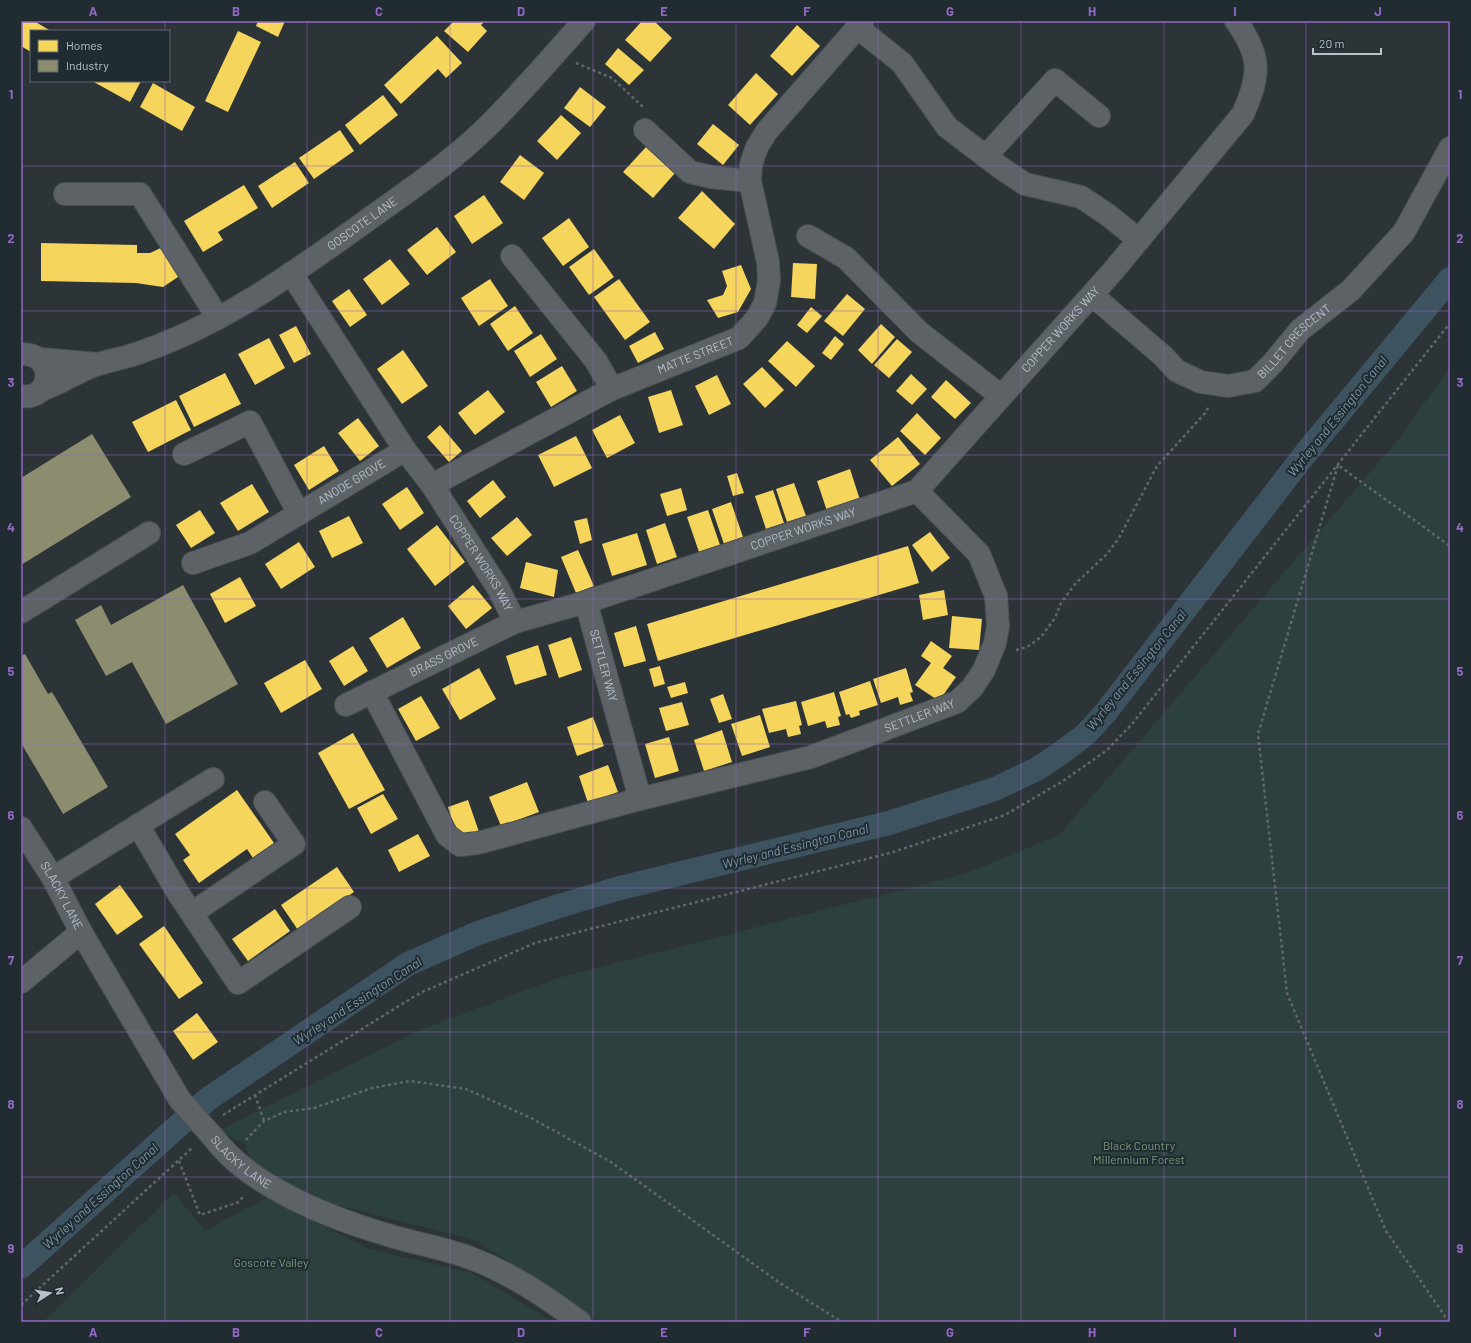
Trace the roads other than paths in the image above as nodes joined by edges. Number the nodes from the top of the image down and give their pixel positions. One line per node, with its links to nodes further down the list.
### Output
1 (584, 21): 13 (street, GOSCOTE LANE)
2 (1236, 21): 11 (street, COPPER WORKS WAY)
3 (860, 24): 7 (street); 8 (street, MATTE STREET)
4 (1099, 116): 7 (street)
5 (645, 130): 8 (street)
6 (1450, 148): 14 (street, BILLET CRESCENT)
7 (986, 156): 11 (street)
8 (750, 181): 18 (street, MATTE STREET)
9 (65, 194): 15 (street)
10 (808, 236): 20 (street)
11 (1139, 240): 14 (street, COPPER WORKS WAY)
12 (512, 256): 18 (street)
13 (291, 273): 15 (street, GOSCOTE LANE); 21 (street, COPPER WORKS WAY)
14 (1092, 295): 20 (street, COPPER WORKS WAY)
15 (218, 318): 17 (street, GOSCOTE LANE)
16 (28, 353): 17 (street, GOSCOTE LANE); 19 (street)
17 (98, 364): 19 (street, GOSCOTE LANE)
18 (612, 389): 23 (street, MATTE STREET)
19 (28, 396)
20 (1002, 396): 24 (street, COPPER WORKS WAY)
21 (405, 450): 23 (street, COPPER WORKS WAY); 25 (street, ANODE GROVE)
22 (184, 454): 25 (street)
23 (432, 485): 30 (street, COPPER WORKS WAY)
24 (917, 490): 28 (street, COPPER WORKS WAY); 34 (street, SETTLER WAY)
25 (299, 514): 27 (street, ANODE GROVE)
26 (149, 532): 29 (street)
27 (193, 563)
28 (586, 602): 30 (street, COPPER WORKS WAY); 34 (street, SETTLER WAY)
29 (21, 612)
30 (515, 622): 31 (street, BRASS GROVE)
31 (372, 692): 32 (street, BRASS GROVE); 34 (street, SETTLER WAY)
32 (346, 705)
33 (214, 779): 36 (street)
34 (640, 799)
35 (264, 802): 40 (street)
36 (138, 825): 38 (street); 40 (street)
37 (21, 828): 38 (street, SLACKY LANE)
38 (53, 878): 41 (street, SLACKY LANE)
39 (350, 907): 40 (street)
40 (192, 913)
41 (81, 932): 42 (street); 43 (street, SLACKY LANE, bridge)
42 (21, 982)
43 (580, 1322)

